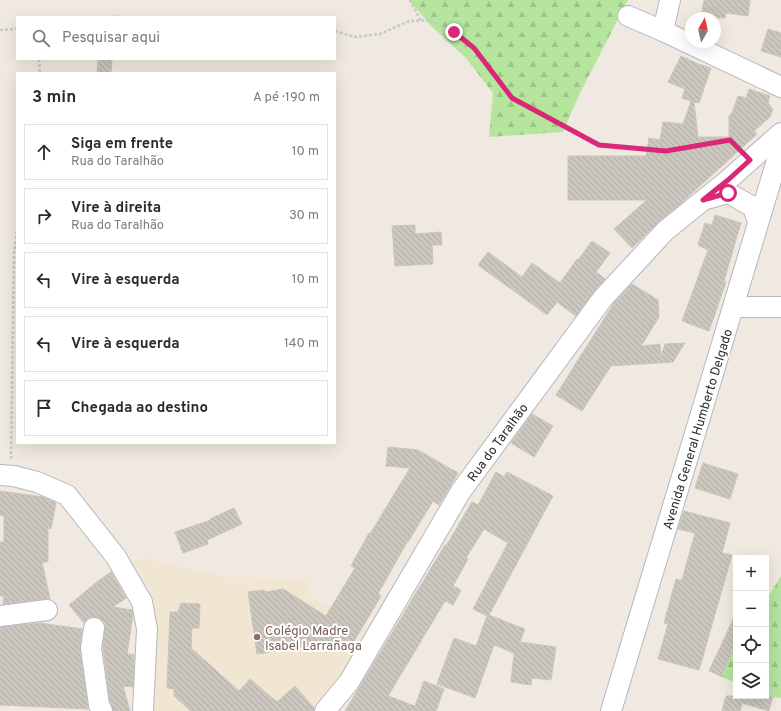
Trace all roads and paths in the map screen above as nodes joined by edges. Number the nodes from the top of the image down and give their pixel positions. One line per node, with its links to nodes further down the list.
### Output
1 (410, 0): 4 (path)
2 (670, 0): 8 (street)
3 (628, 16): 8 (street)
4 (421, 21): 7 (path); 14 (path)
5 (16, 29): 6 (path)
6 (0, 30)
7 (336, 31)
8 (663, 31): 11 (street)
9 (39, 60): 10 (path)
10 (40, 72)
11 (781, 87)
12 (781, 133): 14 (street, Rua do Taralhão)
13 (781, 147): 16 (street, Avenida General Humberto Delgado)
14 (750, 160): 15 (street, Rua do Taralhão)
15 (703, 200): 16 (street, Rua do Taralhão); 26 (street, Rua do Taralhão)
16 (758, 222): 18 (street, Avenida General Humberto Delgado)
17 (16, 238): 20 (path)
18 (733, 307): 19 (street); 27 (street, Avenida General Humberto Delgado)
19 (781, 307)
20 (5, 476): 25 (street)
21 (47, 610): 22 (street)
22 (0, 616)
23 (94, 628): 24 (street)
24 (102, 711)
25 (143, 711)
26 (326, 711)
27 (611, 711)

